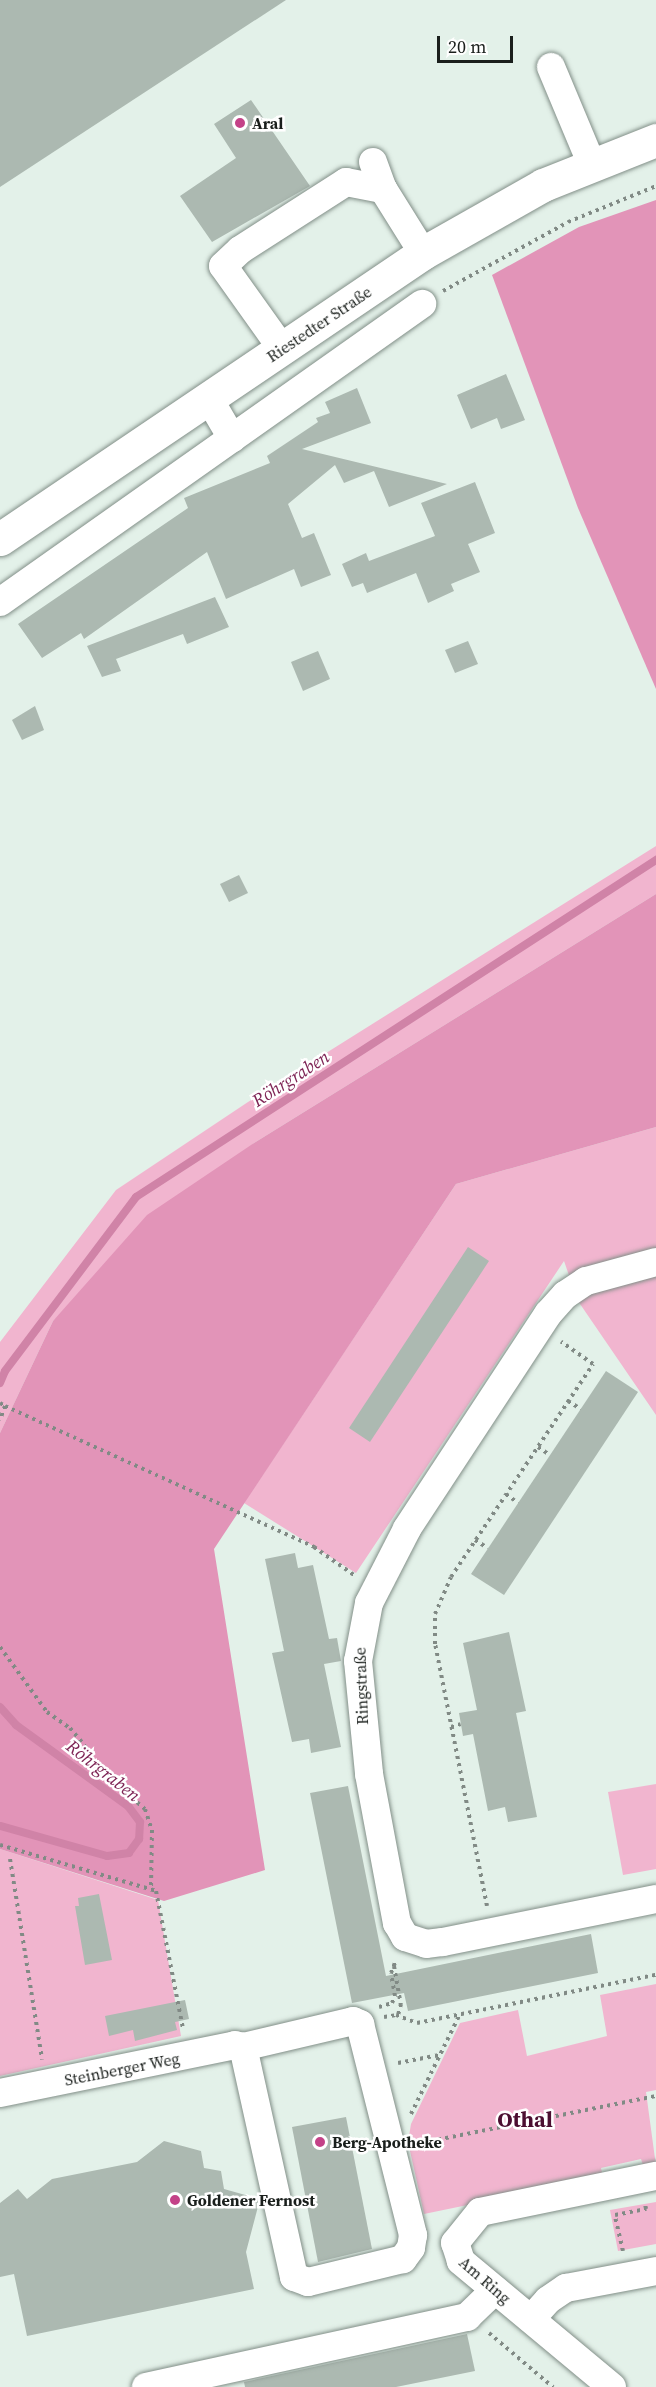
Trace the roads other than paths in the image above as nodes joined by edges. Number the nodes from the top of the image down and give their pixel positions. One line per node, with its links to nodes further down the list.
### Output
1 (551, 67): 4 (street)
2 (656, 140): 4 (main road, Riestedter Straße)
3 (373, 162): 5 (street)
4 (592, 165): 6 (main road, Riestedter Straße)
5 (383, 189): 6 (street); 8 (street)
6 (423, 253): 8 (main road, Riestedter Straße)
7 (422, 304): 10 (street)
8 (283, 350): 9 (main road, Riestedter Straße)
9 (208, 397): 10 (street); 11 (main road, Riestedter Straße)
10 (232, 438): 12 (street)
11 (0, 539)
12 (0, 602)
13 (656, 1262): 14 (street, Ringstraße)
14 (656, 1899)
15 (243, 2047): 15 (street, Steinberger Weg); 16 (street, Steinberger Weg)
16 (0, 2092)
17 (649, 2178): 19 (street, Am Ring)
18 (642, 2273): 20 (street)
19 (495, 2290): 20 (street, Am Ring); 21 (street)
20 (531, 2319): 22 (street, Am Ring)
21 (146, 2387)
22 (612, 2387)

